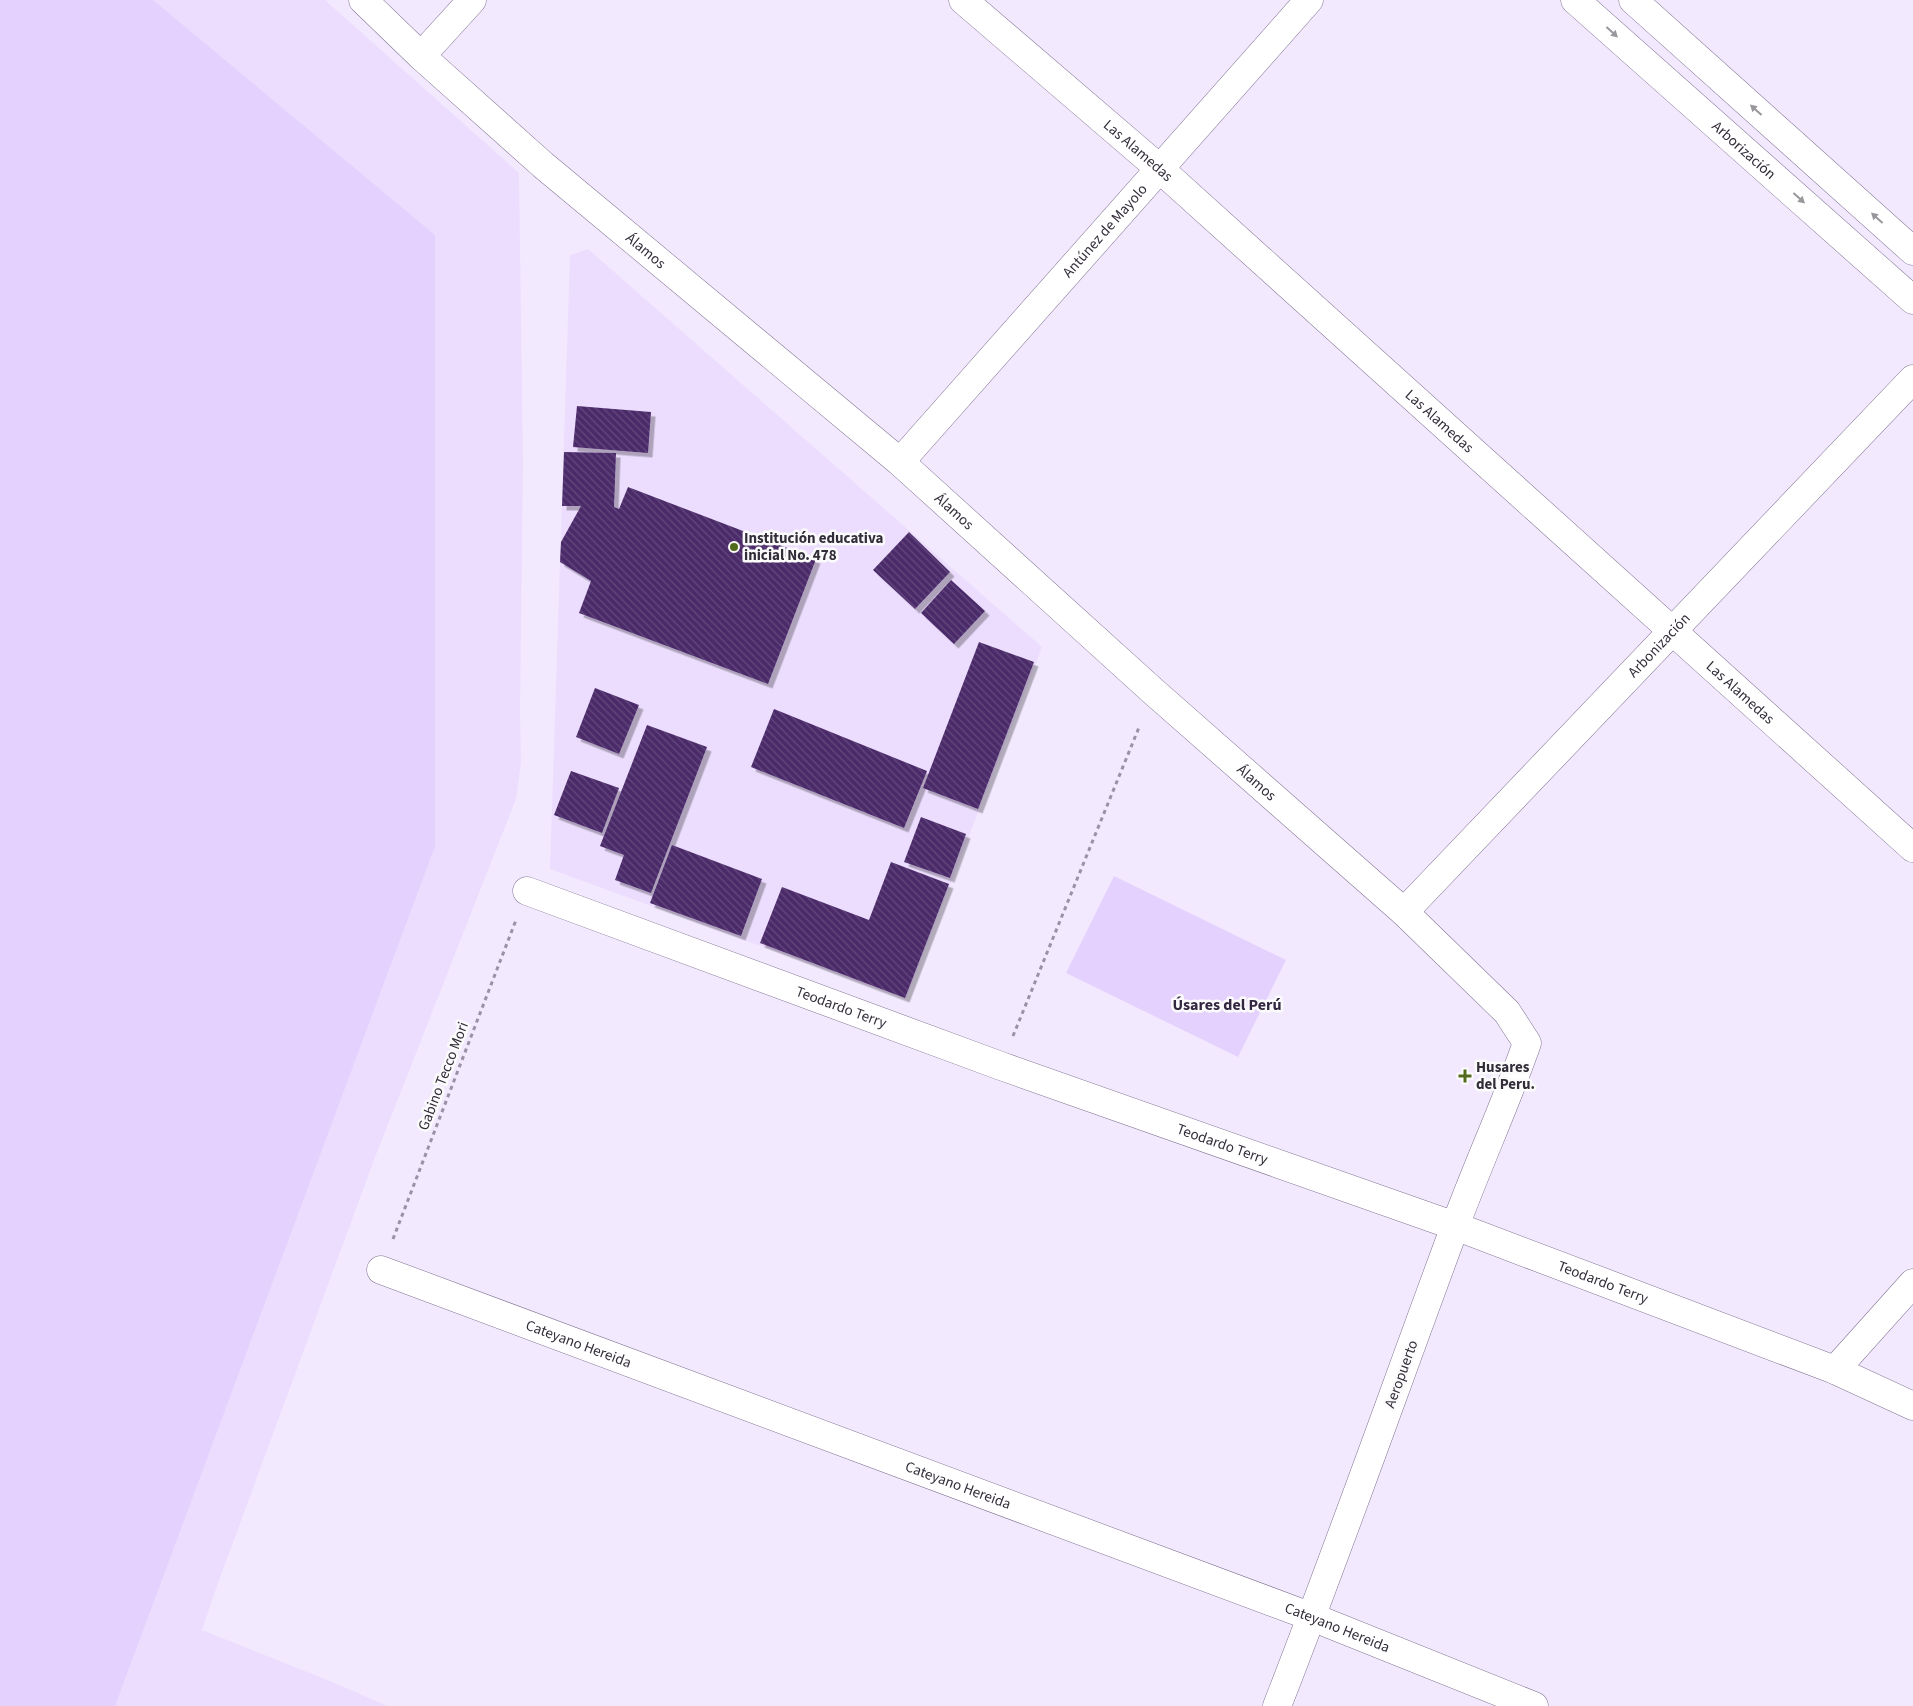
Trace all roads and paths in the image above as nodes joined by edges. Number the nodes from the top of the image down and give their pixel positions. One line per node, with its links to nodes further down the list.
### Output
1 (363, 0): 7 (street, Álamos)
2 (472, 0): 7 (street)
3 (963, 0): 8 (street, Las Alamedas)
4 (1309, 0): 8 (street, Antúnez de Mayolo)
5 (1575, 0): 10 (street, Arborización, one-way to 10)
6 (1633, 0): 9 (street, one-way to 6)
7 (421, 56): 12 (street, Álamos)
8 (1160, 169): 12 (street, Antúnez de Mayolo); 13 (street, Las Alamedas)
9 (1913, 250)
10 (1913, 300)
11 (1913, 379): 13 (street, Arbonización)
12 (900, 462): 14 (street, Álamos)
13 (1673, 632): 15 (street, Las Alamedas); 17 (street, Arbonización)
14 (1154, 692): 17 (street, Álamos); 19 (path)
15 (1913, 848)
16 (527, 891): 19 (street, Teodardo Terry); 21 (path, Gabino Tecco Mori)
17 (1404, 912): 18 (street, Álamos)
18 (1527, 1043): 20 (street, Aeropuerto)
19 (1001, 1066): 20 (street, Teodardo Terry)
20 (1455, 1226): 23 (street, Teodardo Terry); 25 (street, Aeropuerto)
21 (381, 1270): 25 (street, Cateyano Hereida)
22 (1913, 1283): 23 (street)
23 (1835, 1370): 24 (street, Teodardo Terry)
24 (1913, 1406)
25 (1312, 1617): 26 (street, Aeropuerto); 27 (street, Cateyano Hereida)
26 (1277, 1706)
27 (1534, 1706)

